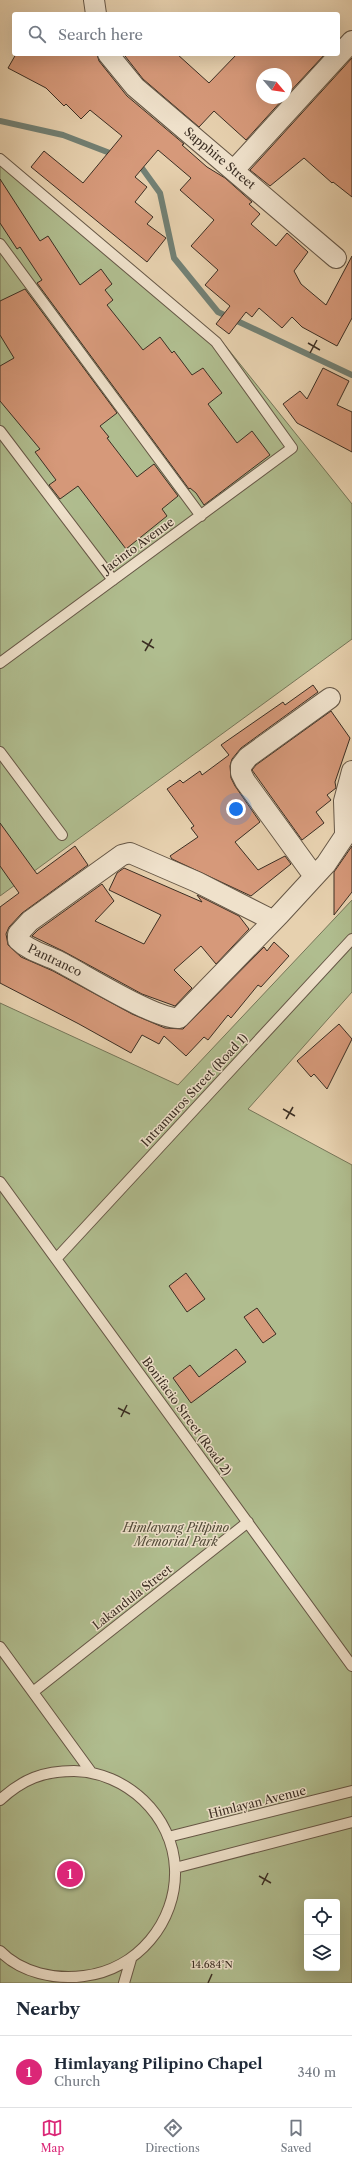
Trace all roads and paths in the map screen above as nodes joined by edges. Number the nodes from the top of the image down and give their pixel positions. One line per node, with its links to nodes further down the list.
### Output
1 (94, 0): 2 (street)
2 (96, 12)
3 (352, 41): 4 (street)
4 (340, 54)
5 (110, 56): 8 (street, Sapphire Street)
6 (338, 56): 8 (street)
7 (0, 159): 12 (lane, Jacinto Avenue)
8 (234, 170): 10 (street, Sapphire Street)
9 (0, 244): 12 (lane)
10 (336, 258)
11 (0, 431): 13 (lane)
12 (200, 516): 13 (lane, Jacinto Avenue)
13 (113, 580): 14 (lane, Jacinto Avenue)
14 (0, 663)
15 (330, 698): 20 (street)
16 (0, 752): 19 (lane)
17 (352, 771): 18 (street)
18 (349, 829): 20 (street, Pantranco)
19 (62, 835)
20 (314, 876): 21 (street, Pantranco)
21 (272, 920): 21 (street, Pantranco)
22 (352, 939): 24 (lane, Intramuros Street (Road 1))
23 (0, 1182): 24 (lane, Bonifacio Street (Road 2))
24 (56, 1259): 25 (lane, Bonifacio Street (Road 2))
25 (248, 1522): 27 (lane, Bonifacio Street (Road 2)); 28 (lane, Lakandula Street)
26 (0, 1647): 28 (lane)
27 (352, 1666)
28 (33, 1692): 29 (lane)
29 (91, 1772): 31 (lane); 33 (lane)
30 (352, 1791): 33 (lane, Himlayan Avenue)
31 (0, 1800)
32 (352, 1822): 34 (lane)
33 (168, 1837): 34 (lane)
34 (175, 1868): 36 (lane)
35 (0, 1951): 36 (lane)
36 (130, 1959): 37 (lane)
37 (124, 1983)

